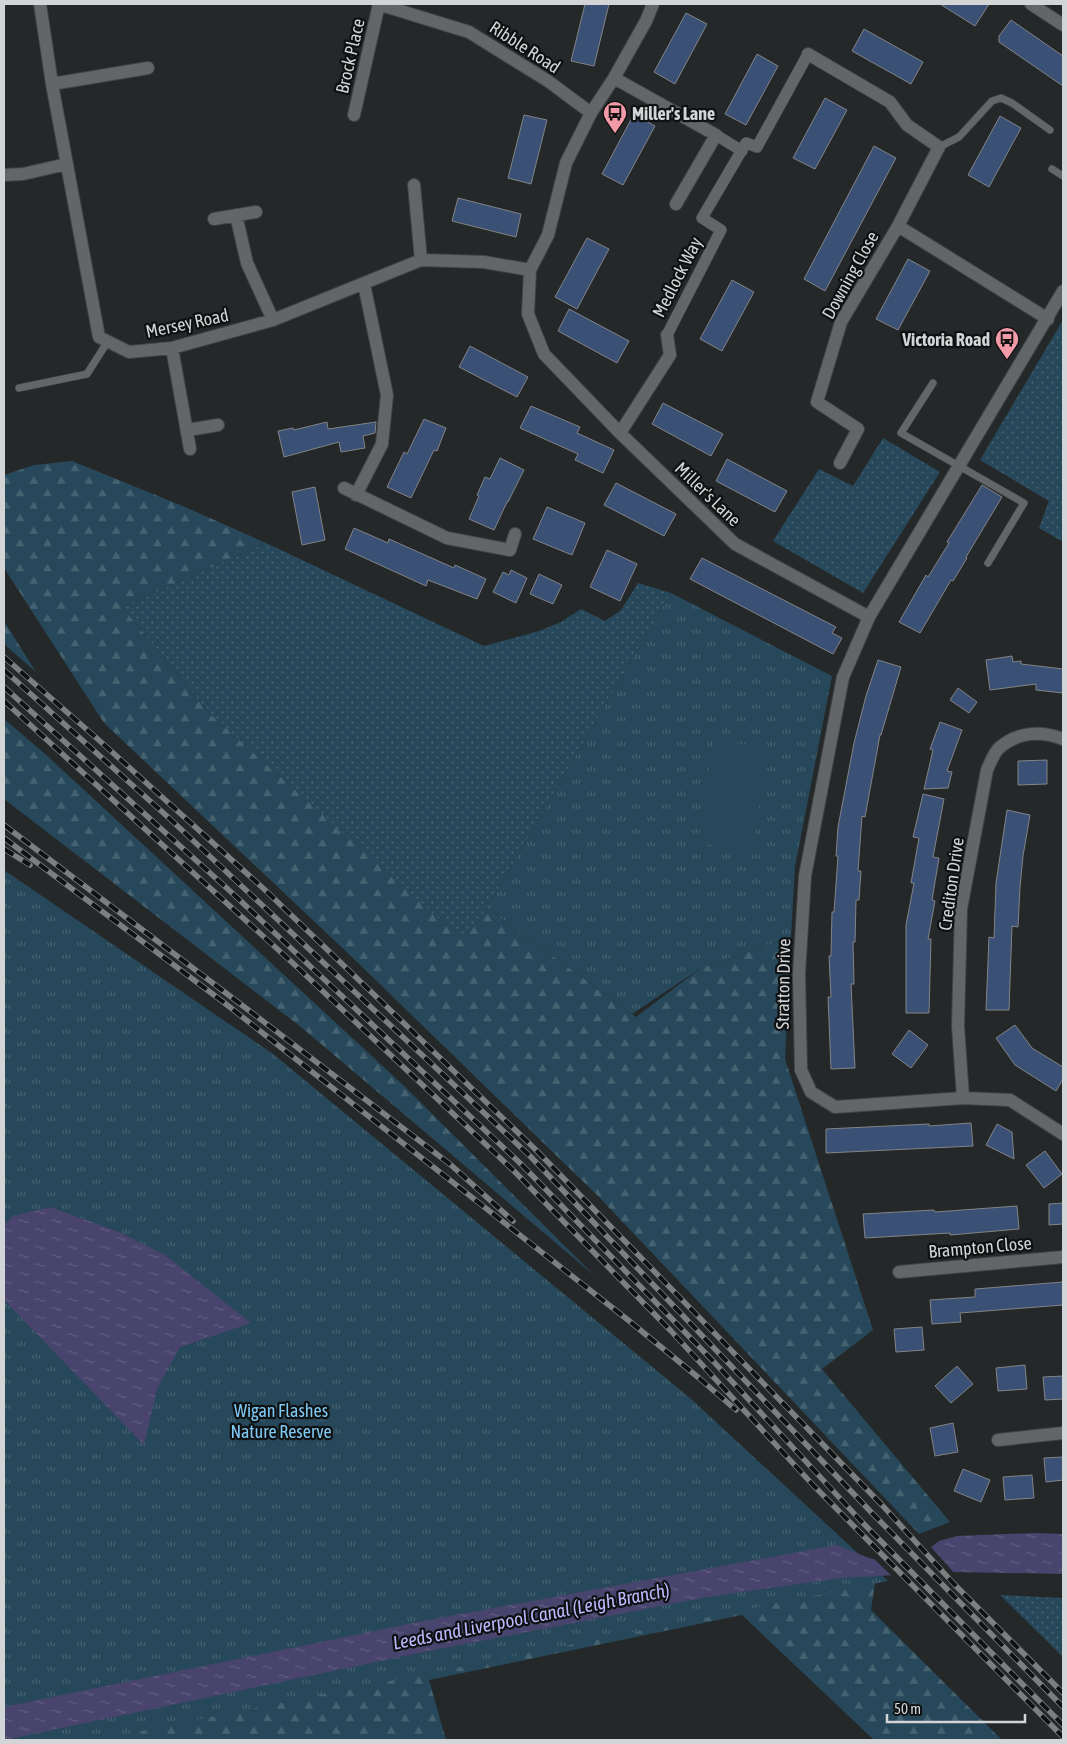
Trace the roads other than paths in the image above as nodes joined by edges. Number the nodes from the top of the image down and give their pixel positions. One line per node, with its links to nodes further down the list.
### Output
1 (40, 4): 9 (street)
2 (378, 4): 10 (street, Ribble Road); 11 (street, Brock Place)
3 (653, 4): 8 (street, Miller's Lane)
4 (1031, 4): 5 (street)
5 (1063, 25)
6 (808, 54): 14 (street); 15 (street)
7 (148, 68): 9 (street)
8 (614, 78): 10 (street, Miller's Lane); 13 (street)
9 (52, 84): 16 (street)
10 (591, 113): 27 (street, Miller's Lane)
11 (354, 115)
12 (1050, 130): 14 (lane)
13 (716, 135): 15 (street); 21 (street)
14 (939, 147): 25 (street, Downing Close)
15 (742, 151): 32 (street, Medlock Way)
16 (67, 164): 18 (street); 33 (street)
17 (1052, 169): 19 (lane)
18 (4, 175)
19 (1063, 176)
20 (414, 185): 26 (street)
21 (676, 204)
22 (256, 212): 23 (street)
23 (236, 215): 24 (street); 31 (street)
24 (214, 219)
25 (898, 226): 30 (street, Downing Close); 41 (street, Downing Close)
26 (422, 260): 27 (street, Mersey Road); 28 (street, Mersey Road)
27 (530, 270): 39 (street, Miller's Lane)
28 (364, 284): 31 (street, Mersey Road); 44 (street)
29 (1063, 291): 30 (street)
30 (1048, 318): 42 (street)
31 (273, 320): 34 (street, Mersey Road)
32 (667, 335): 39 (street, Medlock Way)
33 (108, 341): 34 (street, Mersey Road); 36 (lane)
34 (172, 348): 38 (street)
35 (933, 383): 42 (lane)
36 (19, 388)
37 (218, 425): 38 (street)
38 (188, 430): 40 (street)
39 (620, 433): 47 (street, Miller's Lane)
40 (190, 449)
41 (840, 463)
42 (960, 466): 46 (lane); 47 (street)
43 (344, 488): 44 (street)
44 (356, 494): 45 (street)
45 (515, 534)
46 (988, 562)
47 (869, 617): 49 (street, Stratton Drive)
48 (1063, 739): 49 (street, Crediton Drive)
49 (963, 1098): 50 (street, Stratton Drive)
50 (1063, 1134)
51 (1063, 1257): 52 (street, Brampton Close)
52 (899, 1272)
53 (1063, 1433): 54 (street)
54 (998, 1440)

